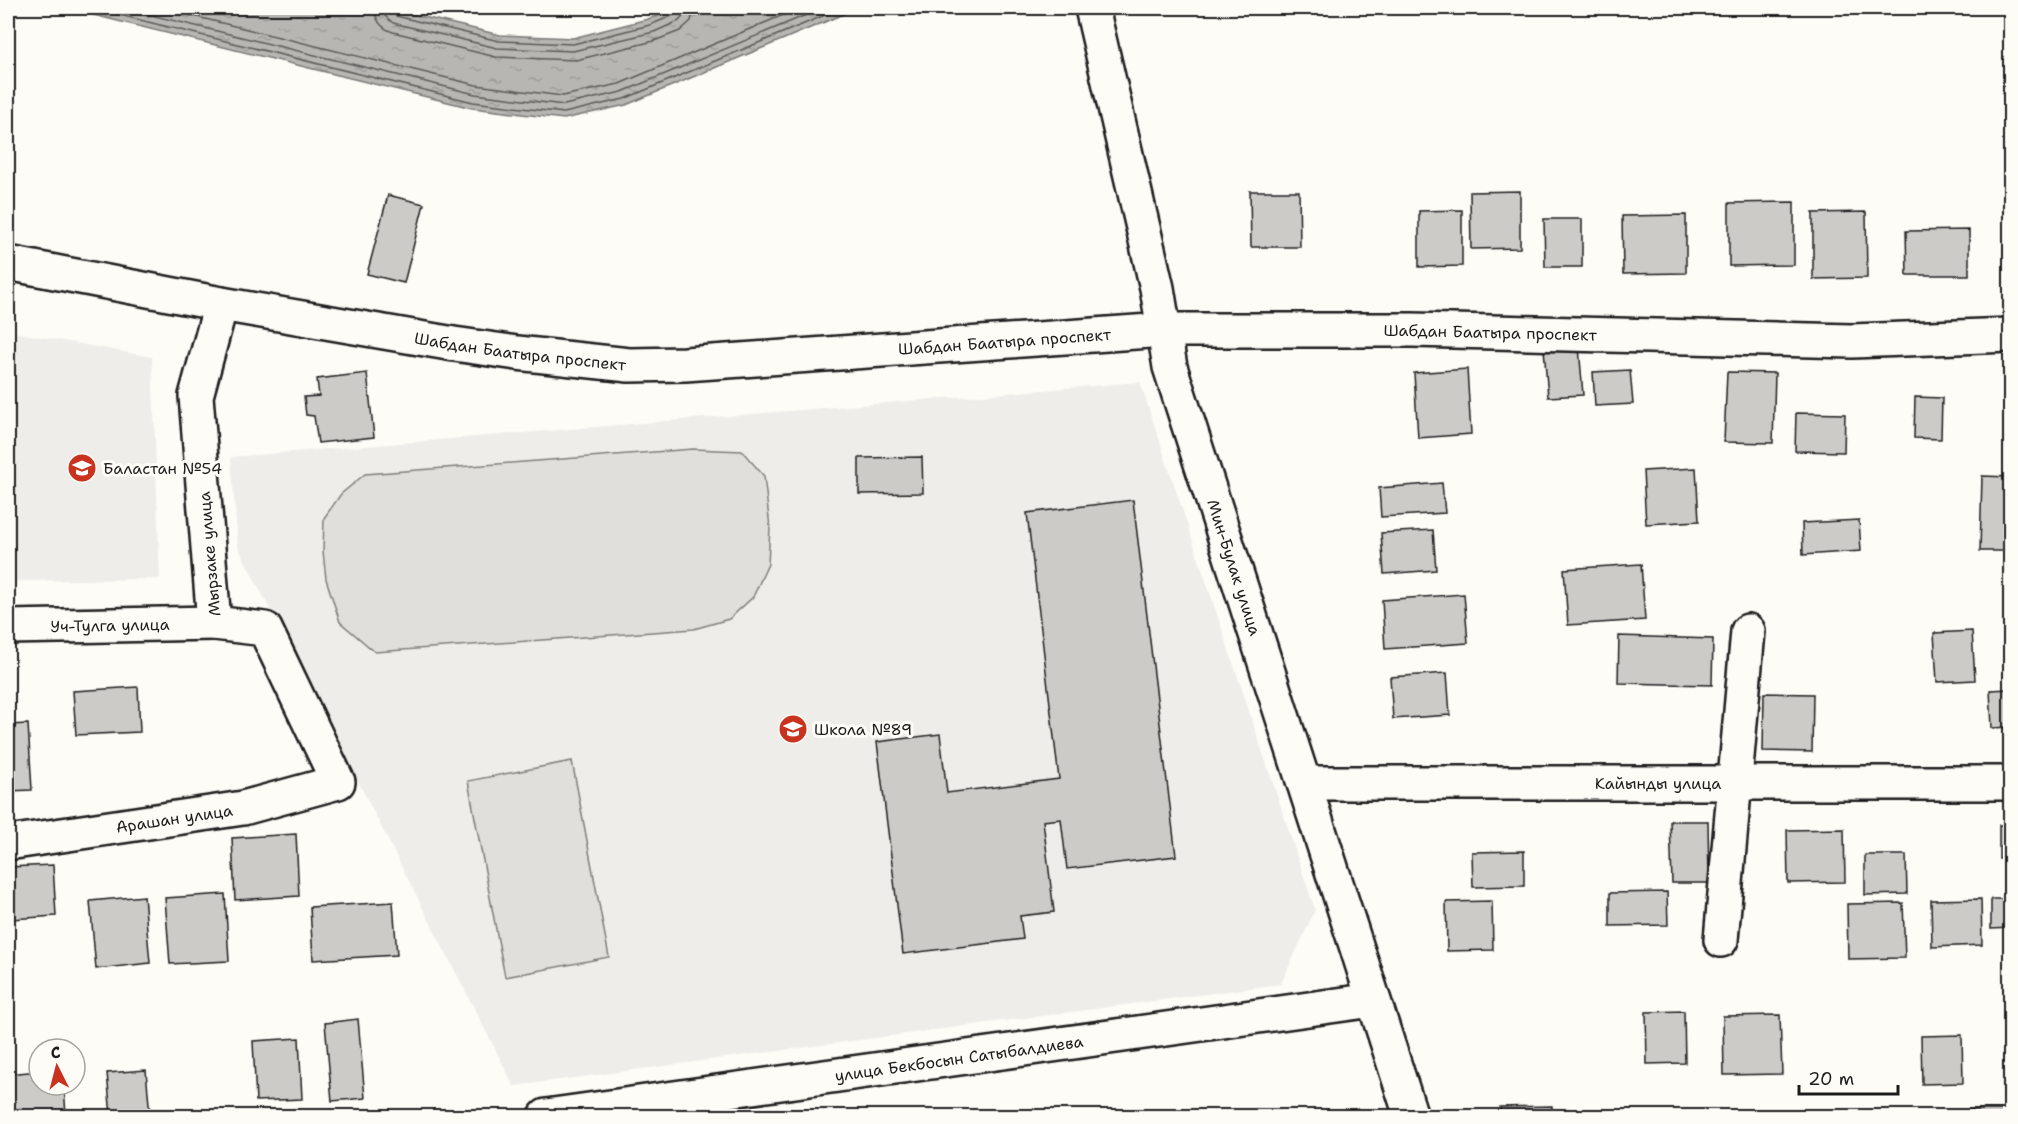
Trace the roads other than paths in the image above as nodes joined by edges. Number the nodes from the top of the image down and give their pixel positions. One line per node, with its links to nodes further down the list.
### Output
1 (1092, 8): 4 (street, Мин-Булак улица)
2 (8, 263): 3 (street, Шабдан Баатыра проспект)
3 (221, 304): 4 (street, Шабдан Баатыра проспект); 6 (street, Мырзаке улица)
4 (1164, 330): 5 (street, Шабдан Баатыра проспект); 10 (street, Мин-Булак улица)
5 (2010, 335)
6 (214, 623): 7 (street, Уч-Тулга улица); 9 (street, Мырзаке улица)
7 (8, 627)
8 (1749, 631): 11 (street)
9 (338, 782): 13 (street, Арашан улица)
10 (1304, 783): 11 (street, Кайынды улица); 15 (street, Мин-Булак улица)
11 (1734, 783): 12 (street, Кайынды улица); 14 (street)
12 (2010, 783)
13 (8, 843)
14 (1721, 940)
15 (1373, 1000): 16 (street, улица Бекбосын Сатыбалдиева); 17 (street, Мин-Булак улица)
16 (546, 1116)
17 (1411, 1116)

